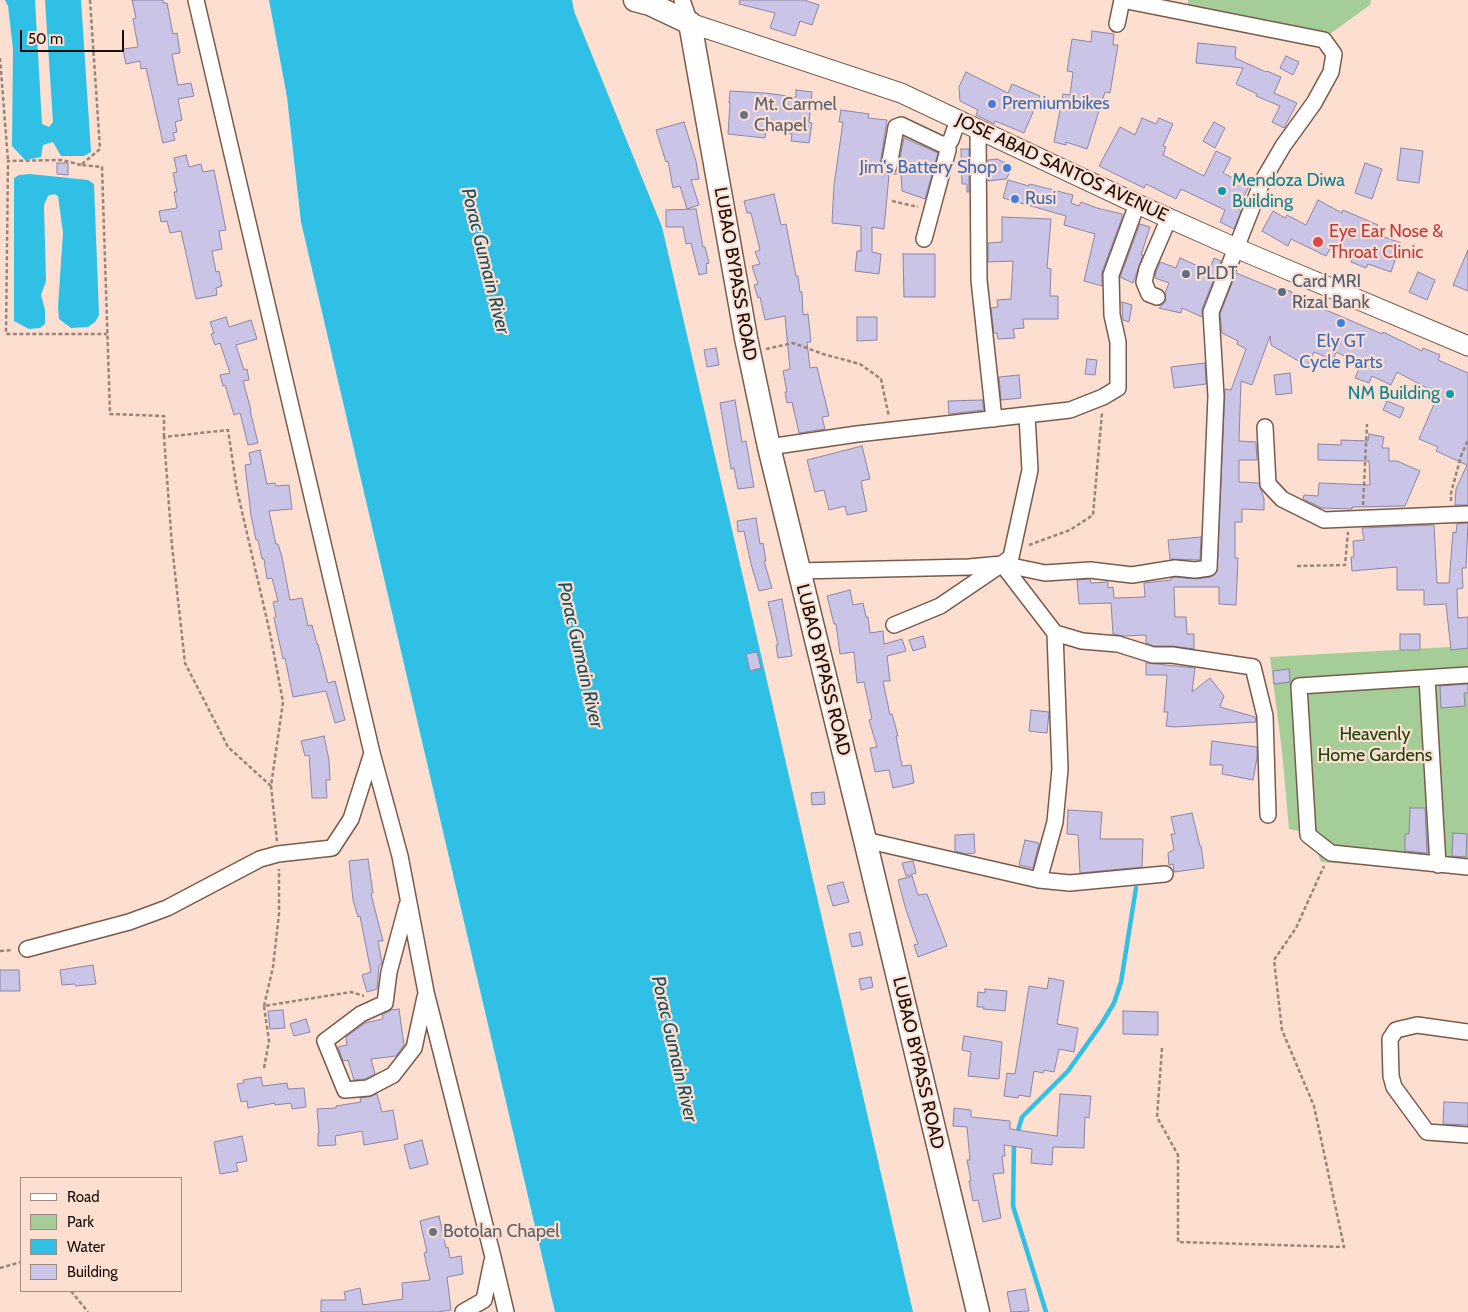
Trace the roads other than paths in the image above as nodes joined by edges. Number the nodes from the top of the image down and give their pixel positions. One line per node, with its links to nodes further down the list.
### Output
1 (196, 0): 28 (street)
2 (682, 0): 5 (street)
3 (643, 1): 5 (highway, JOSE ABAD SANTOS AVENUE)
4 (1174, 5): 6 (street); 14 (street)
5 (690, 22): 7 (main road, JOSE ABAD SANTOS AVENUE); 20 (highway, LUBAO BYPASS ROAD)
6 (1117, 24)
7 (958, 120): 8 (main road, JOSE ABAD SANTOS AVENUE); 9 (street)
8 (978, 130): 11 (main road, JOSE ABAD SANTOS AVENUE); 18 (street)
9 (948, 144): 10 (street); 13 (street)
10 (889, 166)
11 (1137, 204): 12 (main road, JOSE ABAD SANTOS AVENUE); 17 (street)
12 (1169, 218): 14 (main road, JOSE ABAD SANTOS AVENUE); 15 (street)
13 (924, 239)
14 (1236, 248): 16 (main road, JOSE ABAD SANTOS AVENUE); 22 (street)
15 (1157, 297)
16 (1468, 346)
17 (1027, 415): 18 (street); 22 (street)
18 (994, 419): 20 (street)
19 (1265, 428): 21 (street)
20 (769, 447): 23 (highway, LUBAO BYPASS ROAD)
21 (1468, 514)
22 (1007, 560): 23 (street); 24 (street); 25 (street)
23 (798, 571): 30 (highway, LUBAO BYPASS ROAD)
24 (894, 625)
25 (1055, 633): 29 (street); 34 (street)
26 (1468, 675): 27 (street)
27 (1427, 678): 31 (street); 31 (street)
28 (372, 753): 35 (street); 36 (street)
29 (1268, 815)
30 (866, 840): 34 (street); 43 (highway, LUBAO BYPASS ROAD)
31 (1438, 865): 32 (street)
32 (1468, 867)
33 (1165, 874): 34 (street)
34 (1039, 880)
35 (408, 901): 37 (street); 37 (street)
36 (27, 950)
37 (426, 992): 40 (street)
38 (1468, 1032): 39 (street)
39 (1468, 1135)
40 (493, 1257): 41 (street); 42 (street)
41 (463, 1312)
42 (506, 1312)
43 (978, 1312)

